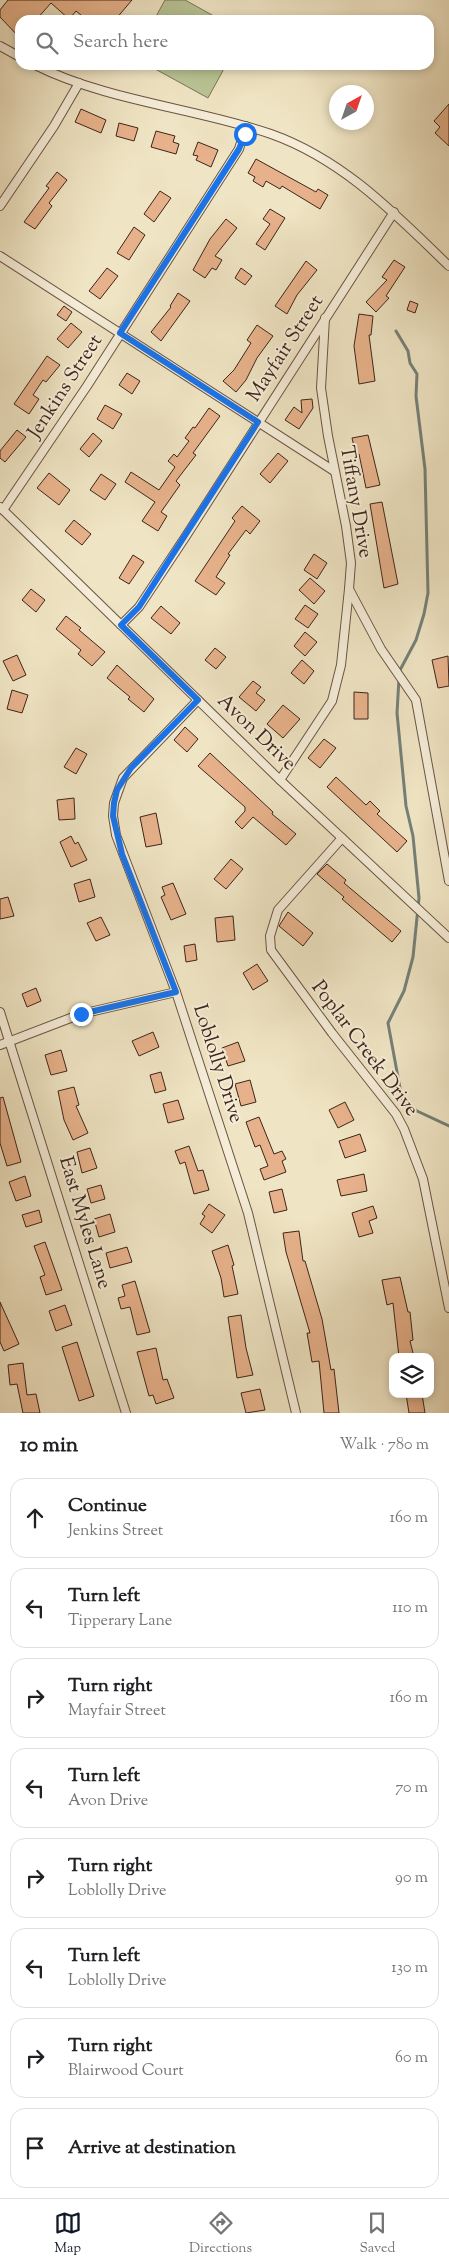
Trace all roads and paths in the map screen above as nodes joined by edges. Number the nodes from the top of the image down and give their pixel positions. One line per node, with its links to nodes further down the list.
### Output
1 (0, 46): 2 (street)
2 (15, 54)
3 (48, 70): 4 (street)
4 (79, 83): 5 (street); 6 (street)
5 (246, 126): 7 (street); 11 (street, Jenkins Street)
6 (0, 206)
7 (394, 212): 9 (street); 10 (street, Mayfair Street)
8 (0, 256): 11 (street)
9 (449, 266)
10 (325, 318): 12 (street, Mayfair Street); 13 (street, Tiffany Drive)
11 (120, 333): 12 (street); 14 (street, Jenkins Street)
12 (258, 422): 13 (street); 16 (street, Mayfair Street)
13 (334, 471): 15 (street, Tiffany Drive)
14 (2, 509): 16 (street, Avon Drive)
15 (349, 589): 18 (street); 20 (street, Tiffany Drive)
16 (121, 625): 17 (street, Avon Drive)
17 (198, 700): 18 (street, Avon Drive); 22 (street, Loblolly Drive)
18 (280, 780): 19 (street, Avon Drive)
19 (342, 838): 21 (street, Avon Drive); 26 (street, Poplar Creek Drive)
20 (449, 880)
21 (449, 938)
22 (176, 992): 24 (street); 28 (street, Loblolly Drive)
23 (0, 1012): 24 (street, East Myles Lane)
24 (10, 1042): 25 (street); 27 (street, East Myles Lane)
25 (0, 1045)
26 (449, 1308)
27 (126, 1413)
28 (296, 1413)

